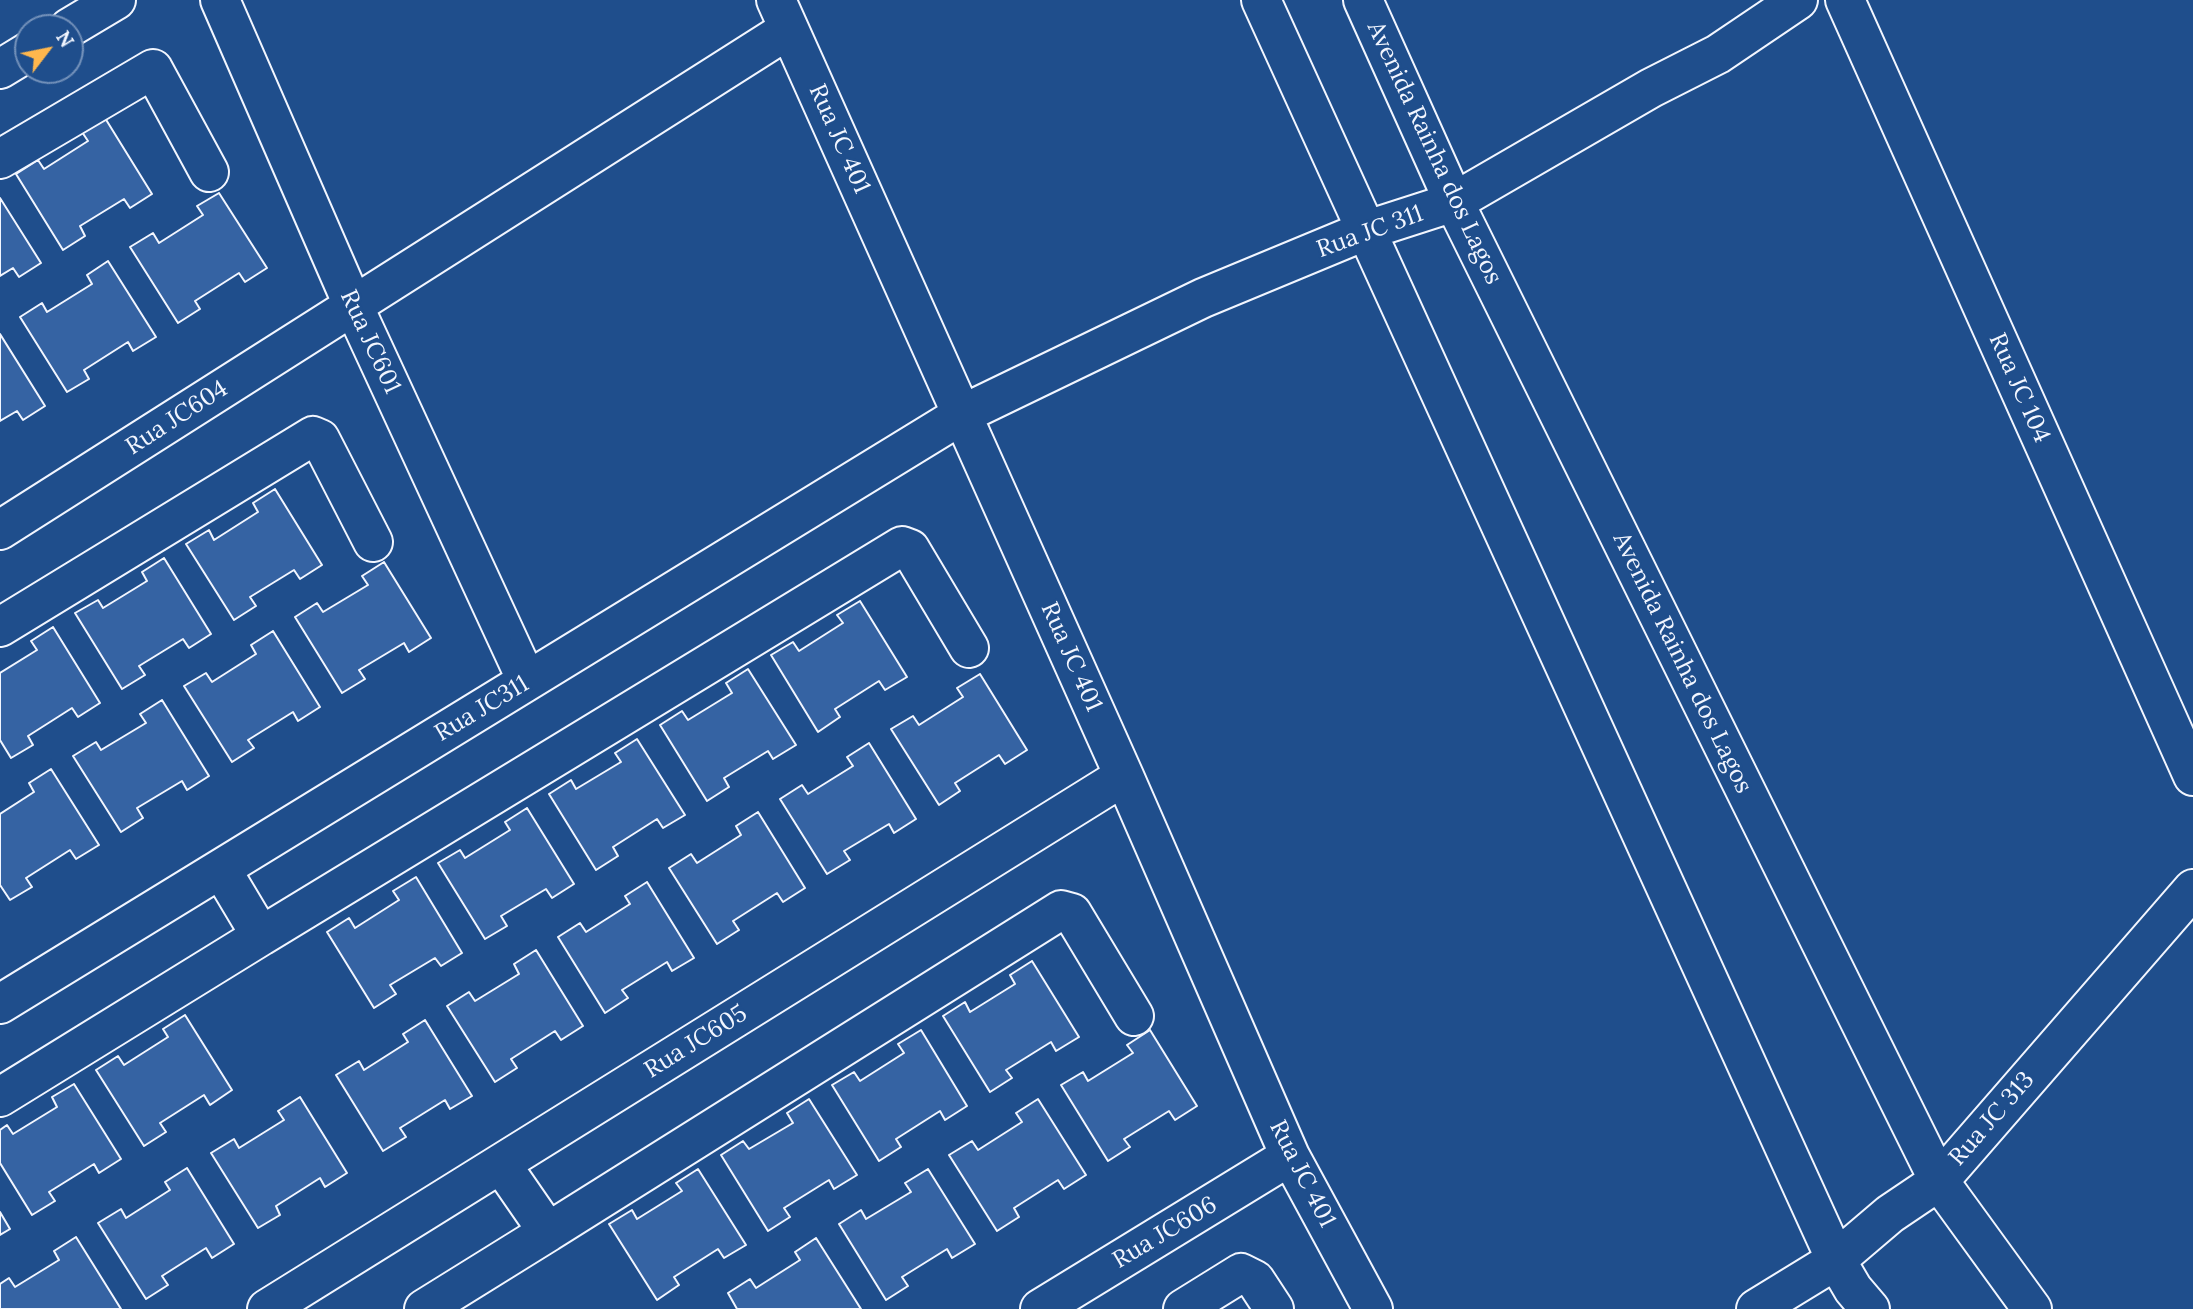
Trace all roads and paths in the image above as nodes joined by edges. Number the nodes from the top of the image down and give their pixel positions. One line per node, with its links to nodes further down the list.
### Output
1 (116, 0): 8 (street)
2 (219, 0): 13 (street, Rua JC601)
3 (1261, 0): 12 (street)
4 (1363, 0): 11 (street, Avenida Rainha dos Lagos)
5 (1798, 0): 11 (street, Rua JC 311)
6 (1845, 0): 21 (street, Rua JC 104)
7 (783, 15): 13 (street, Rua JC604); 14 (street, Rua JC 401)
8 (84, 19)
9 (0, 159): 10 (street)
10 (209, 172)
11 (1454, 202): 12 (street, Rua JC 311); 30 (street, Avenida Rainha dos Lagos)
12 (1367, 230): 14 (street, Rua JC 311); 32 (street)
13 (353, 305): 15 (street, Rua JC604); 19 (street, Rua JC601)
14 (963, 414): 19 (street, Rua JC311); 20 (street, Rua JC 401)
15 (0, 530)
16 (373, 542): 17 (street)
17 (0, 627)
18 (969, 648): 24 (street)
19 (527, 681): 22 (street, Rua JC311)
20 (1124, 776): 28 (street, Rua JC 401); 29 (street, Rua JC605)
21 (2193, 776)
22 (221, 869): 24 (street); 25 (street, Rua JC311)
23 (2193, 889): 30 (street, Rua JC 313)
24 (261, 936): 27 (street)
25 (0, 1004)
26 (1134, 1016): 31 (street)
27 (0, 1097)
28 (1290, 1156): 35 (street, Rua JC606); 38 (street, Rua JC 401)
29 (501, 1164): 31 (street); 33 (street, Rua JC605)
30 (1939, 1181): 32 (street, Rua JC 313); 41 (street, Avenida Rainha dos Lagos)
31 (548, 1233): 34 (street)
32 (1836, 1260): 39 (street, Rua JC 313); 40 (street)
33 (267, 1309)
34 (424, 1309)
35 (1040, 1309)
36 (1183, 1309): 37 (street)
37 (1273, 1309)
38 (1373, 1309)
39 (1756, 1309)
40 (1870, 1309)
41 (2032, 1309)

